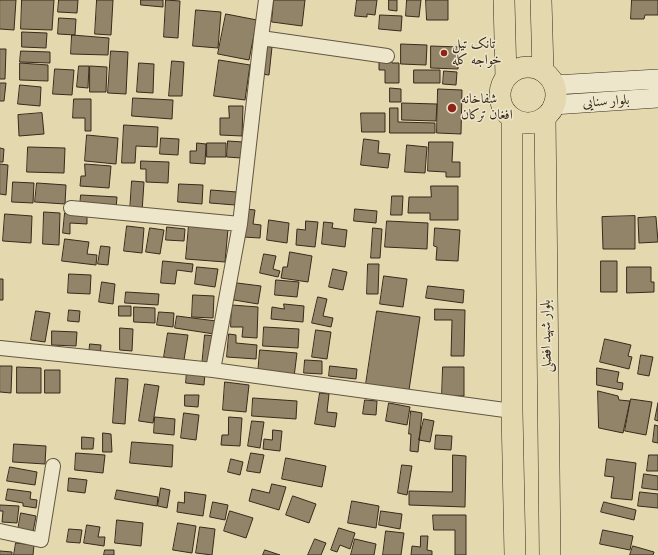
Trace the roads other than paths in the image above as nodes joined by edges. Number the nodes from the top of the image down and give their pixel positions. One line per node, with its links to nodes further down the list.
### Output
1 (266, 0): 4 (street)
2 (504, 0): 6 (main road)
3 (541, 0): 8 (main road, بلوار شهید افضلی)
4 (261, 38): 5 (street); 12 (street)
5 (387, 56)
6 (506, 78): 8 (main road); 10 (main road)
7 (658, 79): 8 (main road, بلوار سنایی)
8 (549, 95): 9 (main road, بلوار سنایی); 10 (main road); 19 (main road, بلوار شهید افضلی)
9 (658, 98)
10 (512, 118): 15 (main road)
11 (71, 208): 12 (street)
12 (240, 224): 14 (street)
13 (0, 348): 14 (street)
14 (213, 370): 15 (street)
15 (512, 411): 18 (main road)
16 (53, 466): 17 (street)
17 (0, 531)
18 (515, 555)
19 (550, 555)

